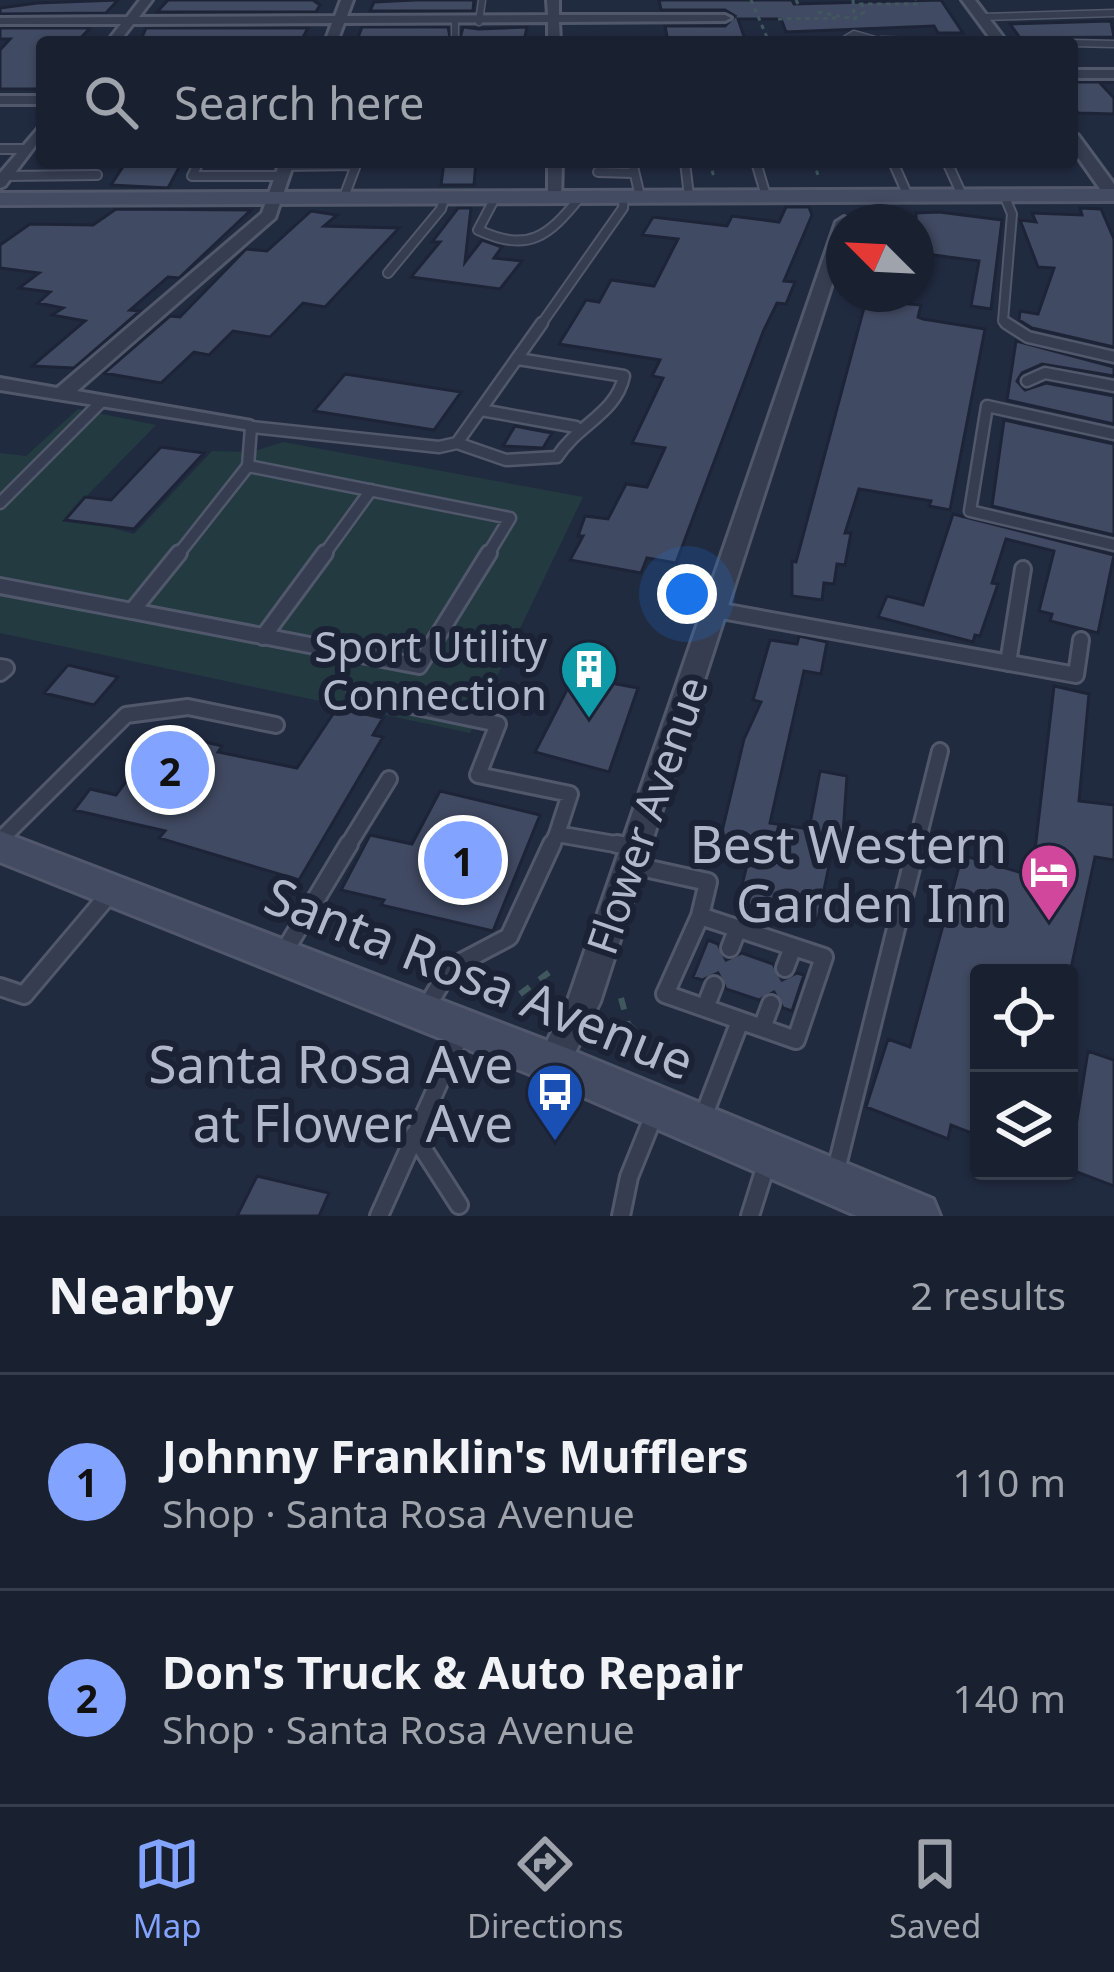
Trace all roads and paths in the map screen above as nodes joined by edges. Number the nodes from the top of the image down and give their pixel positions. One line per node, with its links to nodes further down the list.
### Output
1 (146, 0): 19 (street)
2 (346, 0): 20 (street)
3 (482, 0): 21 (lane)
4 (553, 0): 22 (street)
5 (751, 0): 27 (path)
6 (853, 0): 17 (path)
7 (878, 0): 10 (path)
8 (916, 0): 10 (path)
9 (968, 0): 13 (street)
10 (860, 2): 17 (path)
11 (818, 11): 14 (path)
12 (1114, 14): 13 (lane)
13 (981, 17): 30 (street)
14 (836, 18): 16 (path); 17 (path)
15 (725, 19): 22 (street)
16 (778, 20)
17 (848, 20): 23 (lane)
18 (0, 21): 19 (street)
19 (130, 22): 20 (street); 24 (street)
20 (338, 22): 21 (street); 25 (street)
21 (479, 22): 22 (street)
22 (553, 22): 26 (street)
23 (854, 34): 28 (lane); 29 (lane)
24 (117, 36)
25 (333, 36)
26 (554, 36)
27 (767, 36)
28 (851, 36)
29 (862, 36)
30 (995, 36)
31 (1078, 43): 32 (lane)
32 (1114, 44)
33 (1078, 74): 34 (street)
34 (1114, 74)
35 (0, 100): 36 (street)
36 (36, 100)
37 (36, 136): 40 (street)
38 (1078, 146): 65 (street)
39 (0, 149): 40 (lane)
40 (26, 149): 54 (street)
41 (196, 168): 53 (lane)
42 (334, 168): 53 (lane)
43 (355, 168): 66 (lane)
44 (556, 168): 59 (street)
45 (625, 168): 51 (lane)
46 (632, 168): 61 (lane)
47 (686, 168): 62 (lane)
48 (758, 168): 63 (lane)
49 (896, 168): 64 (lane)
50 (950, 168): 55 (lane)
51 (598, 172)
52 (97, 175): 54 (lane)
53 (281, 175): 54 (main road); 66 (main road); 76 (street)
54 (2, 186)
55 (962, 195): 56 (main road); 64 (main road)
56 (1004, 195): 65 (main road); 71 (lane)
57 (445, 196): 58 (main road); 66 (main road); 69 (lane)
58 (496, 196): 59 (main road); 60 (lane)
59 (556, 196): 60 (main road)
60 (581, 196): 61 (main road)
61 (632, 196): 62 (main road); 72 (lane)
62 (689, 196): 63 (main road)
63 (766, 196): 68 (main road)
64 (908, 196): 67 (main road)
65 (1114, 196)
66 (344, 197)
67 (880, 204)
68 (826, 210)
69 (388, 273)
70 (826, 275): 89 (street, Flower Avenue)
71 (1114, 357)
72 (518, 358): 78 (lane); 80 (lane)
73 (1027, 381): 75 (lane)
74 (0, 384): 76 (street)
75 (1114, 386)
76 (62, 394): 77 (street)
77 (102, 401): 79 (street); 85 (lane)
78 (481, 410): 80 (lane); 82 (lane)
79 (251, 427): 82 (lane); 83 (lane)
80 (576, 427): 82 (lane)
81 (1114, 434): 86 (lane)
82 (457, 443)
83 (248, 466): 84 (lane); 90 (lane)
84 (370, 490): 91 (lane); 91 (lane)
85 (0, 503)
86 (1114, 545)
87 (1023, 568): 93 (lane)
88 (0, 586): 90 (lane)
89 (716, 610): 93 (lane); 100 (street, Flower Avenue)
90 (130, 613): 91 (lane)
91 (263, 637)
92 (1081, 640): 93 (lane)
93 (1008, 663)
94 (356, 694): 98 (lane)
95 (276, 725): 99 (lane)
96 (940, 751): 124 (lane)
97 (389, 779): 106 (lane)
98 (556, 834): 100 (lane); 116 (lane)
99 (0, 843): 101 (main road, Santa Rosa Avenue)
100 (632, 856): 102 (lane); 119 (street, Flower Avenue)
101 (112, 891): 106 (main road, Santa Rosa Avenue); 110 (lane)
102 (700, 916): 103 (lane); 114 (lane)
103 (738, 928): 104 (lane); 105 (lane)
104 (793, 947): 108 (lane); 117 (lane)
105 (730, 948)
106 (280, 958): 116 (main road, Santa Rosa Avenue)
107 (555, 968): 111 (path)
108 (785, 968)
109 (714, 985): 114 (lane)
110 (0, 987)
111 (520, 994)
112 (621, 998): 118 (path)
113 (771, 1004): 117 (lane)
114 (705, 1008): 115 (lane)
115 (740, 1021): 117 (lane); 121 (lane)
116 (443, 1022): 119 (main road, Santa Rosa Avenue); 122 (lane)
117 (762, 1028)
118 (639, 1034)
119 (554, 1063): 120 (main road, Santa Rosa Avenue)
120 (656, 1110): 121 (main road, Santa Rosa Avenue); 127 (lane)
121 (700, 1126): 123 (main road, Santa Rosa Avenue)
122 (414, 1135): 125 (lane); 126 (lane)
123 (769, 1158): 124 (main road, Santa Rosa Avenue); 128 (lane)
124 (833, 1181): 129 (main road, Santa Rosa Avenue)
125 (459, 1205)
126 (379, 1216)
127 (621, 1216)
128 (749, 1216)
129 (915, 1216)

